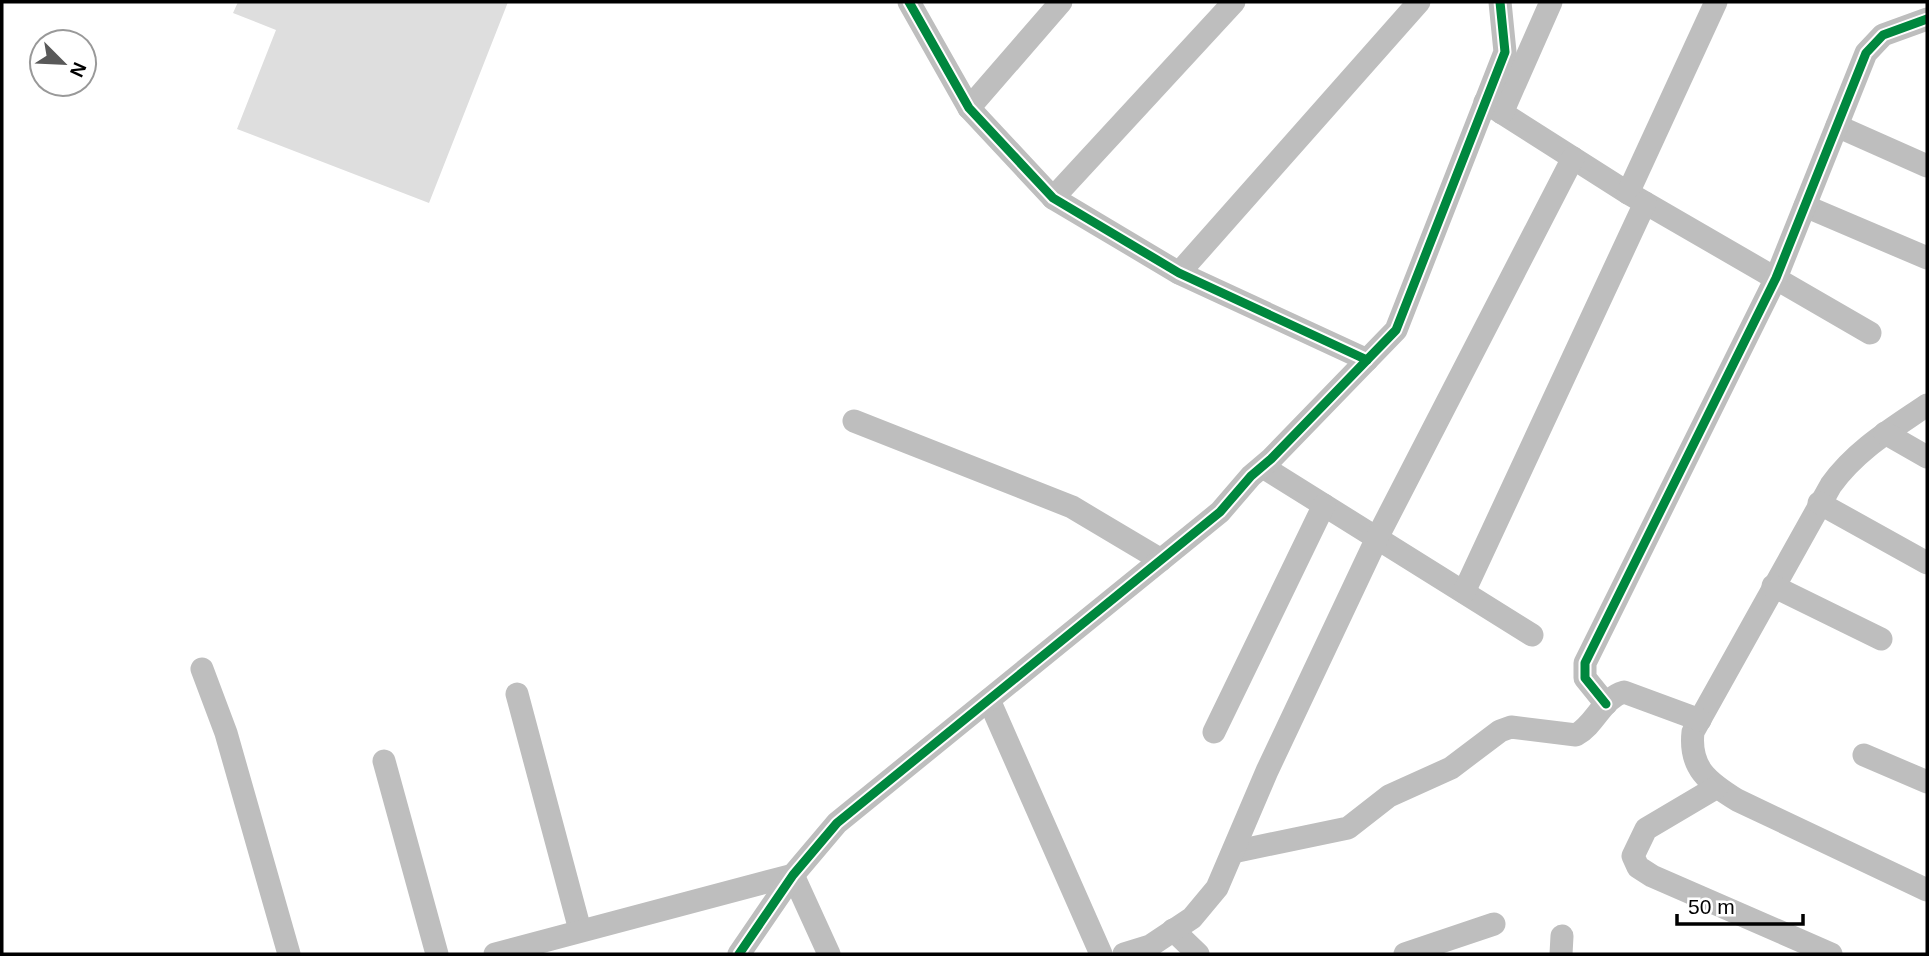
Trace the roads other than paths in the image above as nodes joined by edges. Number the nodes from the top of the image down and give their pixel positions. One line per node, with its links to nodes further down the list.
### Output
1 (909, 2): 10 (street)
2 (1061, 2): 10 (street)
3 (1419, 2): 18 (street)
4 (1500, 2): 9 (street)
5 (1551, 2): 9 (street)
6 (1716, 2): 15 (street)
7 (1229, 4): 14 (street)
8 (1927, 19): 11 (street)
9 (1494, 107): 12 (street); 21 (street)
10 (969, 108): 14 (street)
11 (1837, 126): 13 (street); 16 (street)
12 (1573, 158): 15 (street); 29 (street)
13 (1927, 166)
14 (1053, 198): 18 (street)
15 (1637, 198): 19 (street); 33 (street)
16 (1805, 206): 17 (street); 19 (street)
17 (1927, 258)
18 (1179, 273): 21 (street)
19 (1776, 278): 20 (street); 39 (street)
20 (1870, 333)
21 (1367, 359): 26 (street)
22 (1927, 405): 24 (street)
23 (854, 421): 30 (street)
24 (1885, 433): 25 (street); 27 (street)
25 (1927, 457)
26 (1262, 467): 28 (street); 30 (street)
27 (1819, 503): 31 (street); 32 (street)
28 (1324, 505): 29 (street); 41 (street)
29 (1378, 536): 33 (street); 46 (street)
30 (1161, 560): 38 (street)
31 (1927, 563)
32 (1773, 586): 35 (street); 40 (street)
33 (1465, 592): 34 (street)
34 (1532, 635)
35 (1881, 639)
36 (202, 669): 52 (street)
37 (517, 694): 50 (street)
38 (989, 700): 47 (street); 57 (street)
39 (1606, 704): 40 (street); 46 (street)
40 (1700, 720): 45 (street)
41 (1214, 732)
42 (1864, 755): 44 (street)
43 (384, 761): 53 (street)
44 (1927, 782)
45 (1717, 788): 48 (street); 61 (street)
46 (1233, 852): 51 (street)
47 (793, 875): 50 (street); 55 (street); 56 (street)
48 (1927, 890)
49 (1494, 924): 60 (street)
50 (580, 930): 54 (street)
51 (1173, 930): 58 (street); 59 (street)
52 (289, 954)
53 (437, 954)
54 (495, 954)
55 (739, 954)
56 (829, 954)
57 (1101, 954)
58 (1124, 954)
59 (1198, 954)
60 (1405, 954)
61 (1831, 954)

